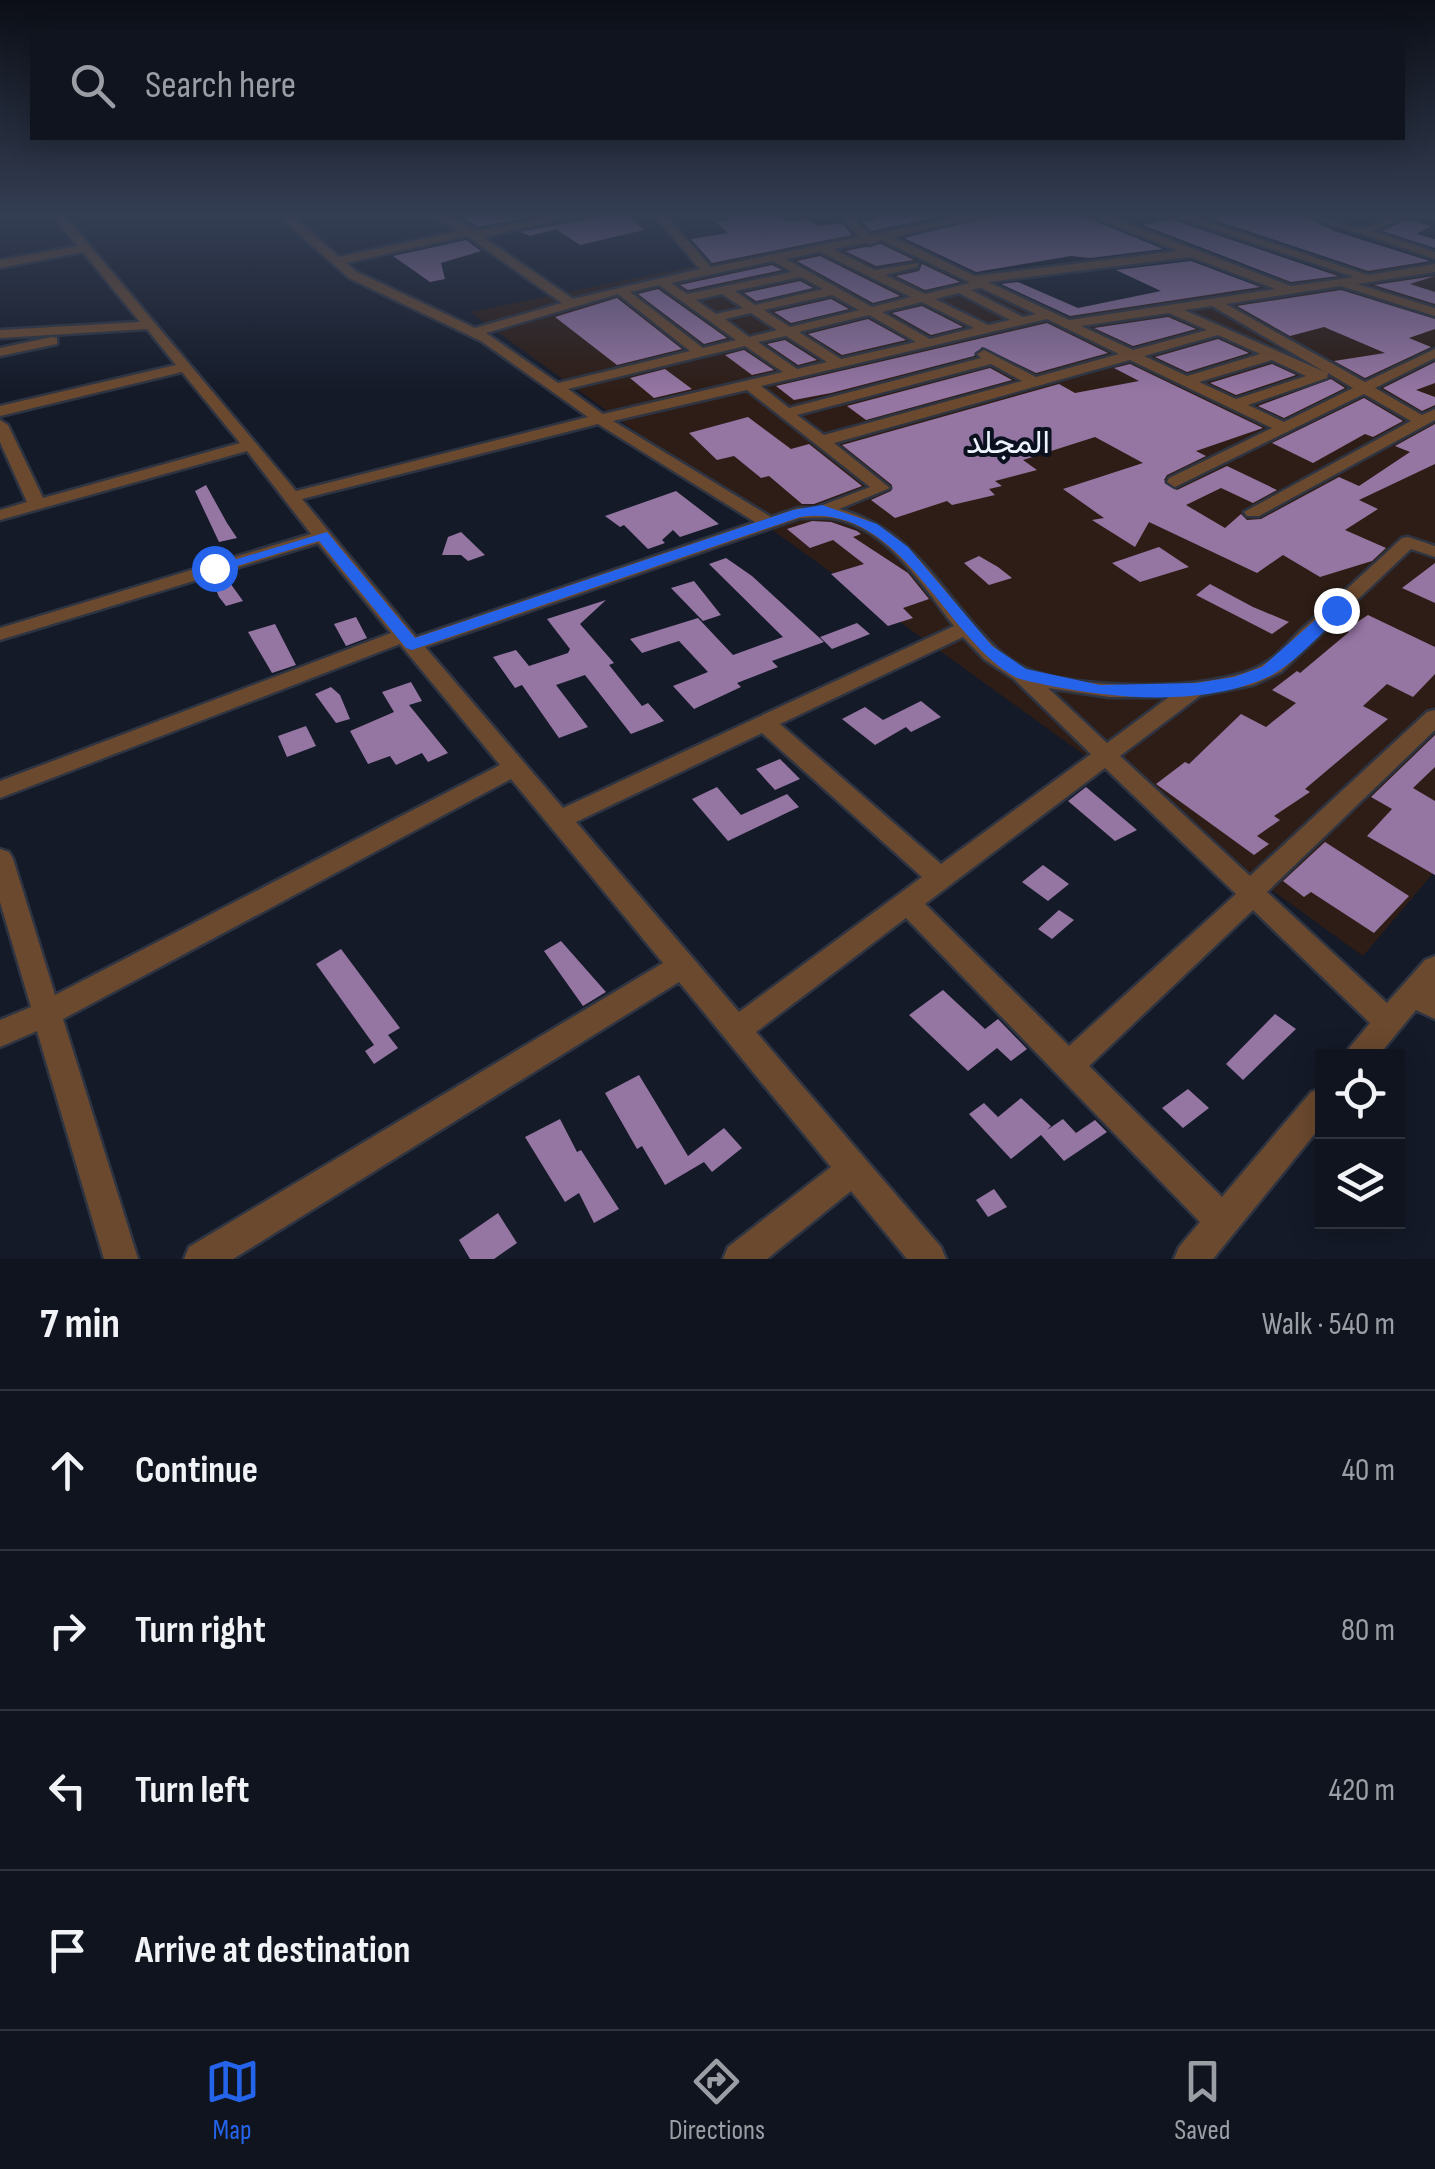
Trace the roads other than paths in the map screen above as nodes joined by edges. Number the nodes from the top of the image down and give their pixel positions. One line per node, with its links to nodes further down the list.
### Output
1 (107, 274): 42 (street)
2 (351, 274): 46 (street)
3 (527, 274): 32 (street)
4 (698, 274): 18 (street)
5 (722, 274): 21 (street)
6 (801, 274): 19 (street)
7 (805, 274): 27 (street)
8 (864, 274): 17 (street)
9 (891, 274): 17 (street)
10 (939, 274): 22 (street)
11 (951, 274): 22 (street)
12 (1046, 274): 22 (street)
13 (1249, 274): 25 (street)
14 (1356, 274): 16 (street)
15 (1397, 274): 16 (street)
16 (1369, 278): 20 (street)
17 (875, 280): 29 (street)
18 (662, 282): 23 (street); 28 (street)
19 (764, 282): 21 (street); 30 (street)
20 (1341, 282): 25 (street); 36 (street)
21 (747, 285): 24 (street)
22 (971, 285): 29 (street); 37 (street); 40 (street)
23 (620, 290): 32 (street); 53 (street)
24 (724, 290): 28 (street); 33 (street)
25 (1291, 290): 31 (street)
26 (860, 291): 27 (street)
27 (840, 293): 30 (street); 35 (street)
28 (686, 298): 38 (street)
29 (926, 299): 35 (street); 44 (street)
30 (794, 300): 33 (street); 39 (street)
31 (1214, 302): 34 (street); 60 (street)
32 (570, 303): 46 (street)
33 (754, 309): 38 (street); 47 (street)
34 (1170, 309): 41 (street); 45 (street)
35 (876, 312): 39 (street); 51 (street)
36 (1435, 312)
37 (1046, 316): 40 (street); 41 (street)
38 (714, 318): 50 (street)
39 (832, 322): 47 (street)
40 (1022, 322): 44 (street)
41 (1064, 325): 56 (street)
42 (151, 326): 43 (street); 59 (street)
43 (115, 328): 48 (street); 52 (street)
44 (988, 330): 49 (street)
45 (1218, 330): 55 (street); 56 (street)
46 (474, 332): 65 (street)
47 (790, 332): 50 (street); 58 (street)
48 (0, 334)
49 (956, 338): 51 (street); 57 (street)
50 (749, 342): 53 (street); 61 (street)
51 (930, 344): 58 (street)
52 (0, 352)
53 (701, 353): 65 (street)
54 (1435, 353): 66 (street)
55 (1273, 355): 60 (street); 63 (street)
56 (1129, 356): 62 (street); 63 (street)
57 (993, 359): 62 (street); 69 (street)
58 (840, 365): 61 (street)
59 (186, 368): 68 (street); 75 (street)
60 (1327, 374): 66 (street); 67 (street)
61 (796, 375): 64 (street)
62 (1034, 382): 74 (street)
63 (1184, 382): 67 (street)
64 (750, 386): 69 (street); 71 (street)
65 (556, 388): 71 (street)
66 (1364, 388): 70 (street); 73 (street)
67 (1234, 405): 73 (street)
68 (0, 411)
69 (786, 413): 74 (street)
70 (1428, 417): 80 (street)
71 (600, 420): 77 (street); 82 (street)
72 (0, 425): 78 (street)
73 (1284, 428): 76 (street)
74 (822, 441): 79 (street)
75 (250, 445): 77 (street); 78 (street)
76 (1175, 482)
77 (292, 496): 83 (street)
78 (37, 504): 81 (street)
79 (822, 510): 82 (street); 85 (street)
80 (1253, 512)
81 (0, 515)
82 (768, 523): 87 (street)
83 (322, 536): 86 (street); 87 (street)
84 (1435, 552): 89 (street)
85 (967, 628): 88 (street); 91 (street)
86 (0, 634)
87 (408, 640): 93 (street); 94 (street)
88 (1020, 674): 89 (street); 92 (street)
89 (1196, 688): 92 (street)
90 (1435, 717): 98 (street)
91 (764, 723): 95 (street); 97 (street)
92 (1106, 755): 97 (street); 98 (street)
93 (515, 767): 95 (street); 103 (street)
94 (0, 790)
95 (560, 820): 100 (street)
96 (0, 859): 103 (street)
97 (940, 878): 99 (street)
98 (1252, 893): 104 (street); 108 (street)
99 (907, 903): 105 (street); 108 (street)
100 (682, 966): 105 (street); 113 (street)
101 (1435, 968): 102 (street)
102 (1424, 1000): 104 (street)
103 (47, 1013): 106 (street); 112 (street)
104 (1388, 1023): 107 (street)
105 (736, 1030): 110 (street)
106 (0, 1034)
107 (1366, 1049)
108 (1068, 1066): 111 (street)
109 (1315, 1110): 111 (street)
110 (853, 1169): 114 (street); 115 (street)
111 (1222, 1221): 116 (street)
112 (122, 1259)
113 (201, 1259)
114 (740, 1259)
115 (929, 1259)
116 (1190, 1259)

